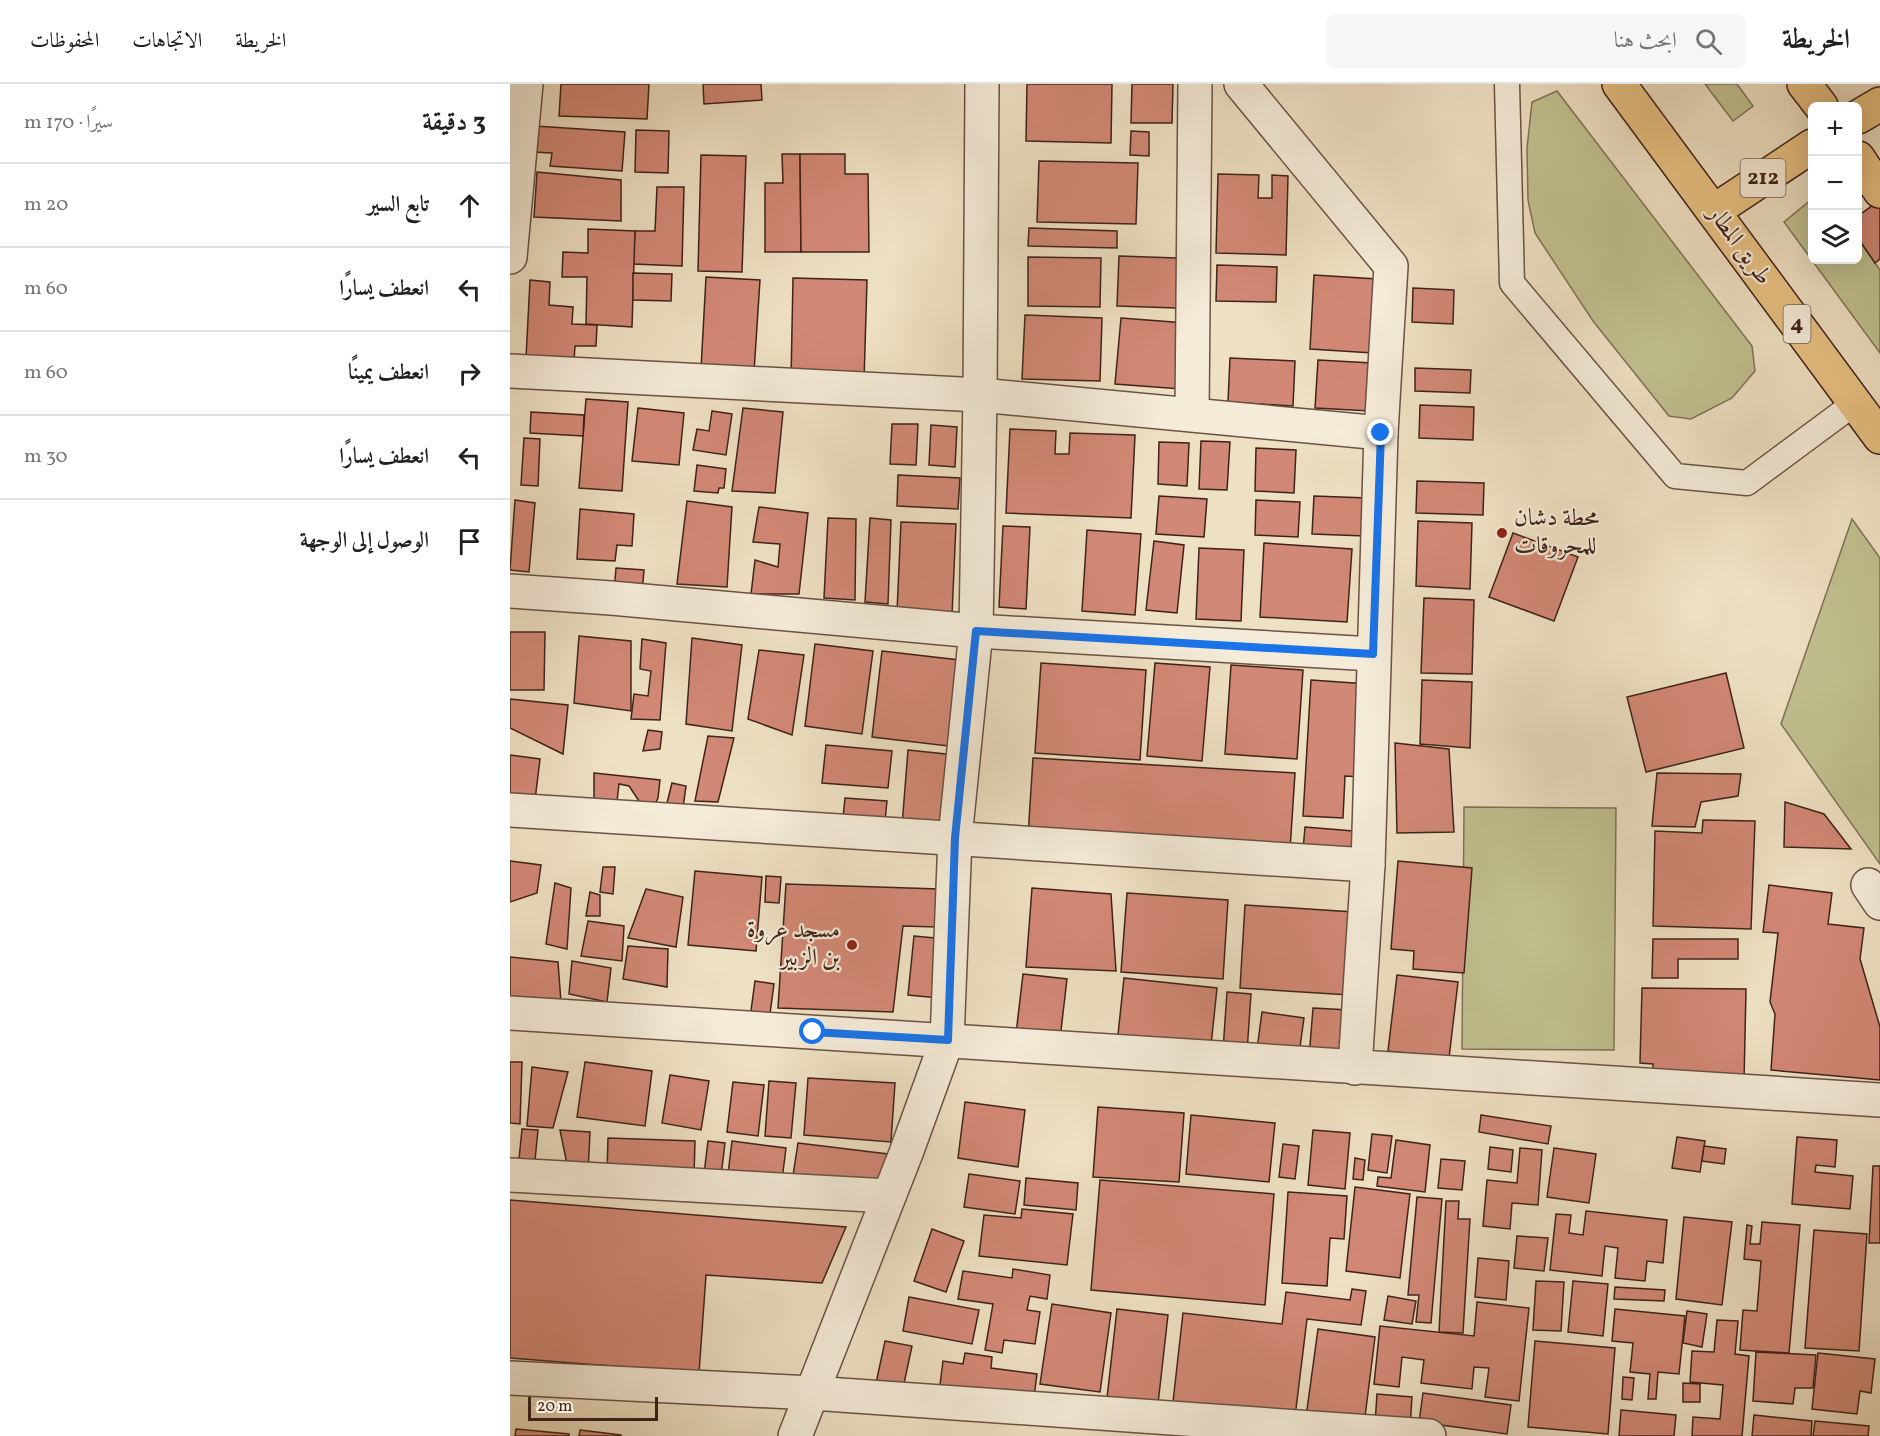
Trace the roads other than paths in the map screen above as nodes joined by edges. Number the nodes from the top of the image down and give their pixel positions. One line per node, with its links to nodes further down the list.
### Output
1 (982, 84): 17 (street)
2 (1195, 84): 19 (street)
3 (1241, 84): 20 (street)
4 (1507, 84): 18 (lane)
5 (1619, 84): 14 (main road, طريق المطار)
6 (1804, 84): 8 (main road)
7 (521, 91): 15 (street)
8 (1818, 102)
9 (1880, 104): 10 (main road)
10 (1862, 114)
11 (1808, 149): 14 (main road, 212)
12 (1862, 165): 13 (main road)
13 (1880, 191)
14 (1714, 211): 18 (main road, طريق المطار / 4)
15 (510, 257)
16 (510, 371): 17 (street)
17 (980, 395): 19 (street); 23 (street)
18 (1855, 403): 21 (main road, طريق المطار / 4)
19 (1192, 414): 20 (street)
20 (1381, 433): 24 (street)
21 (1880, 437)
22 (510, 591): 23 (street)
23 (976, 631): 24 (street); 26 (street)
24 (1373, 654): 27 (street)
25 (510, 810): 26 (street)
26 (955, 838): 27 (street); 29 (street)
27 (1368, 865): 30 (street)
28 (510, 1013): 29 (street)
29 (948, 1040): 30 (street); 33 (street)
30 (1355, 1068): 31 (street)
31 (1880, 1100)
32 (510, 1175): 33 (street)
33 (889, 1196): 35 (street)
34 (510, 1378): 35 (street)
35 (812, 1393): 36 (street); 37 (street)
36 (795, 1436)
37 (1429, 1436)

